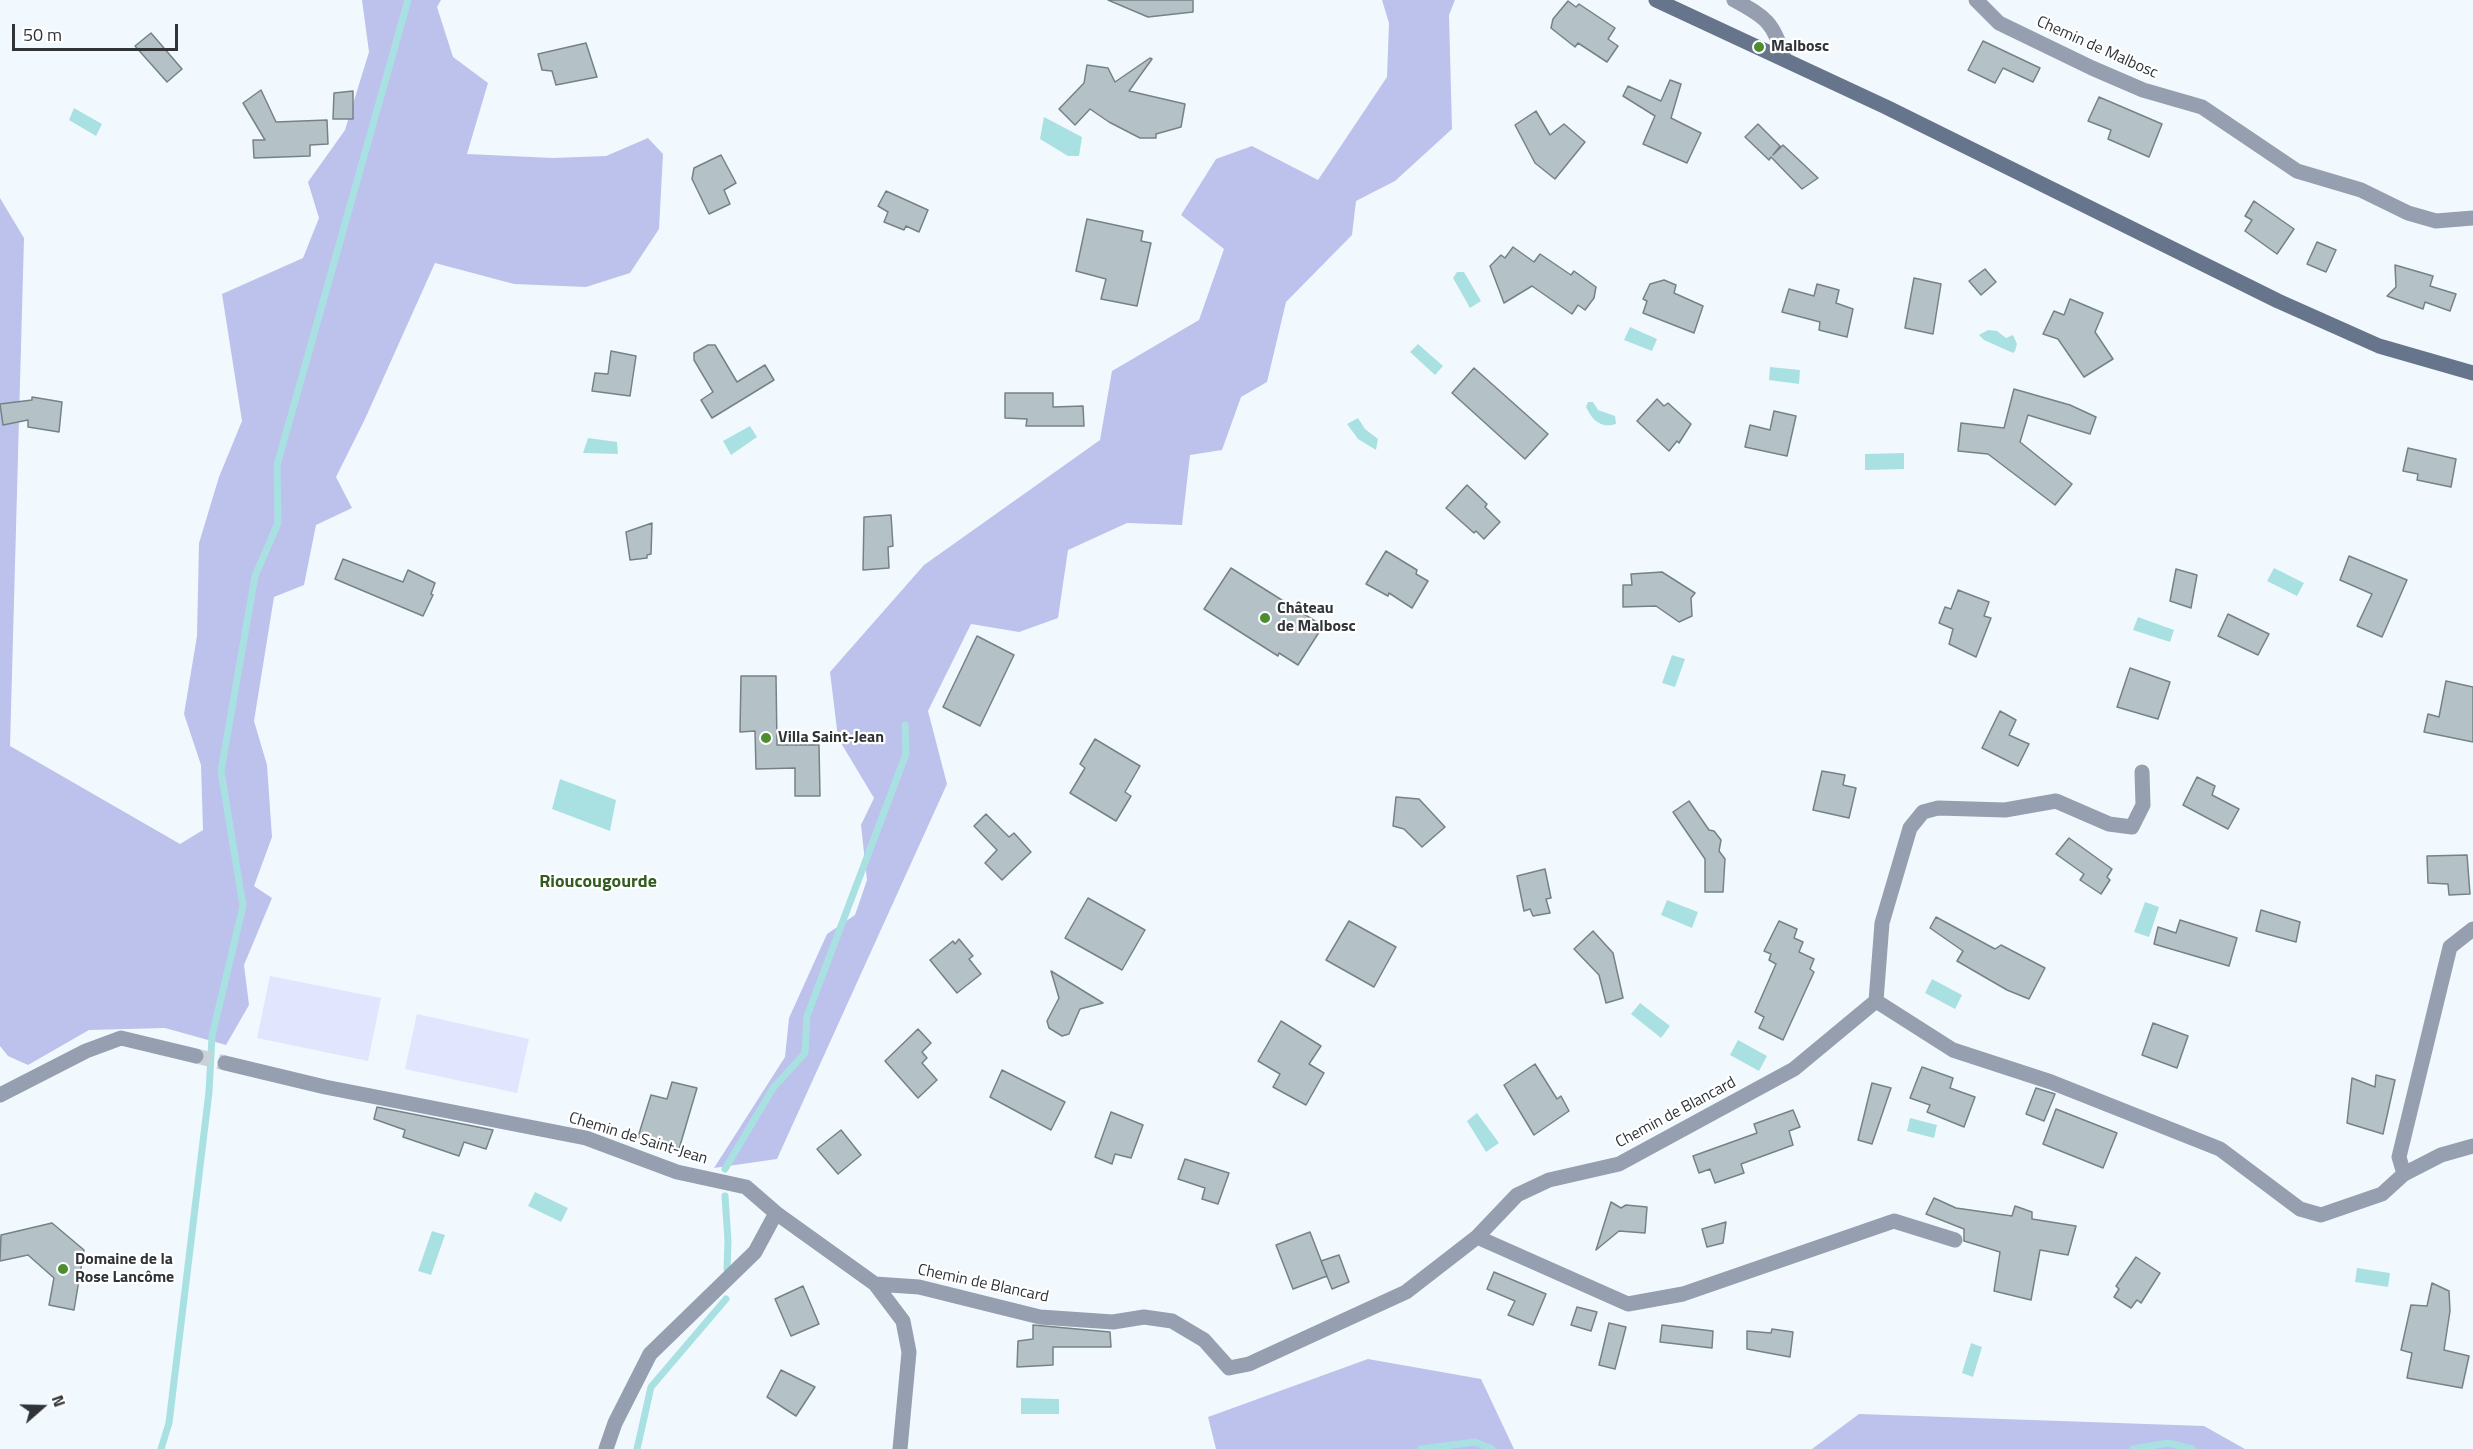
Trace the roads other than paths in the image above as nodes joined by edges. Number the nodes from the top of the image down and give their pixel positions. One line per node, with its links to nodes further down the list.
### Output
1 (1656, 0): 4 (main road)
2 (1734, 0): 4 (street)
3 (1976, 0): 5 (street, Chemin de Malbosc)
4 (1784, 58): 6 (main road)
5 (2473, 218)
6 (2473, 373)
7 (2142, 772): 9 (street)
8 (2473, 929): 14 (street)
9 (1876, 1001): 14 (street); 16 (street, Chemin de Blancard)
10 (196, 1056): 12 (street)
11 (225, 1063): 15 (street, Chemin de Saint-Jean)
12 (0, 1095)
13 (2473, 1146): 14 (street)
14 (2404, 1174)
15 (776, 1214): 18 (street, Chemin de Saint-Jean); 19 (street)
16 (1477, 1237): 17 (street); 18 (street, Chemin de Blancard)
17 (1956, 1240)
18 (875, 1284): 20 (street, Chemin de Saint-Jean)
19 (606, 1449)
20 (900, 1449)

